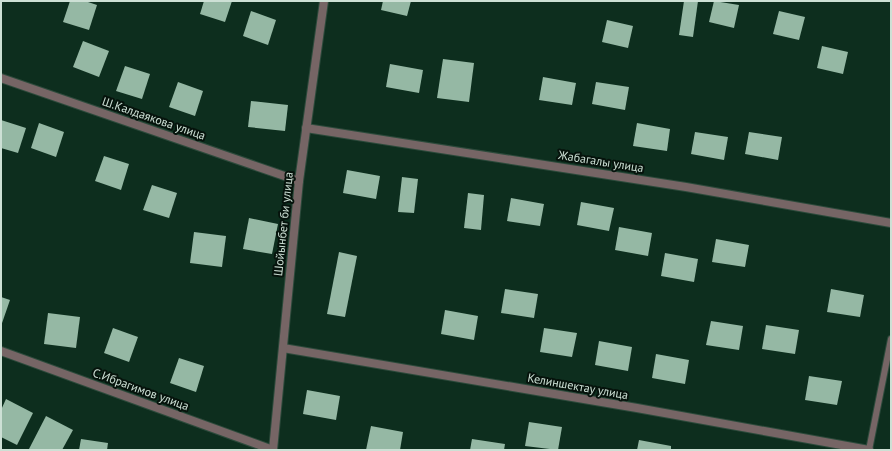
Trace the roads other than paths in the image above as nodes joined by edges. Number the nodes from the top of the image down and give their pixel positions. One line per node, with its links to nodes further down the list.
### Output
1 (324, 1): 3 (street, Шойынбет би улица)
2 (1, 78): 4 (street, Ш.Калдаякова улица)
3 (306, 128): 4 (street, Шойынбет би улица); 5 (street, Жабагалы улица)
4 (299, 181): 7 (street, Шойынбет би улица)
5 (891, 223)
6 (891, 339): 10 (lane)
7 (283, 348): 9 (street, Шойынбет би улица); 10 (street, Келиншектау улица)
8 (1, 351): 9 (street, С.Ибрагимов улица)
9 (273, 450)
10 (869, 450)

